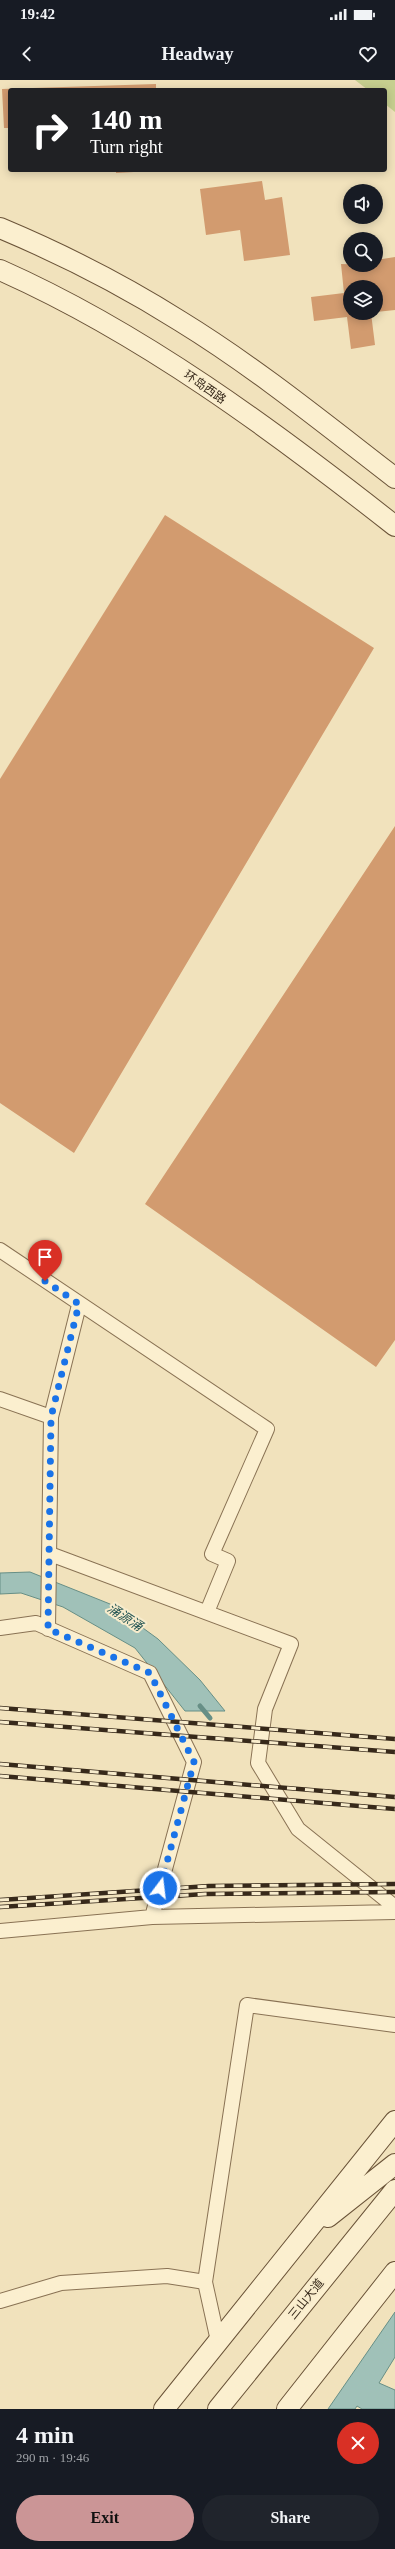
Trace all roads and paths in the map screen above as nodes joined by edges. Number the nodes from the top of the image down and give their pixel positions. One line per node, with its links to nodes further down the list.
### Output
1 (0, 228): 3 (main road)
2 (0, 270): 4 (main road, 环岛西路)
3 (395, 478)
4 (395, 526)
5 (0, 1250): 6 (street)
6 (79, 1304): 8 (street); 10 (street)
7 (0, 1399): 8 (street)
8 (51, 1417): 9 (street)
9 (50, 1554): 10 (street); 12 (street)
10 (207, 1612): 13 (street)
11 (0, 1628): 12 (street)
12 (48, 1629): 15 (street)
13 (395, 1907)
14 (395, 1912): 15 (street)
15 (152, 1917): 16 (street)
16 (0, 1931)
17 (395, 2025): 23 (street)
18 (395, 2121): 21 (main road)
19 (395, 2164): 21 (main road)
20 (395, 2190): 28 (main road, 三山大道)
21 (301, 2238): 26 (main road)
22 (395, 2272): 25 (main road)
23 (205, 2282): 24 (street); 26 (street)
24 (0, 2301)
25 (342, 2339): 29 (main road); 30 (main road)
26 (218, 2341): 27 (main road)
27 (164, 2409)
28 (218, 2409)
29 (287, 2409)
30 (298, 2409)

